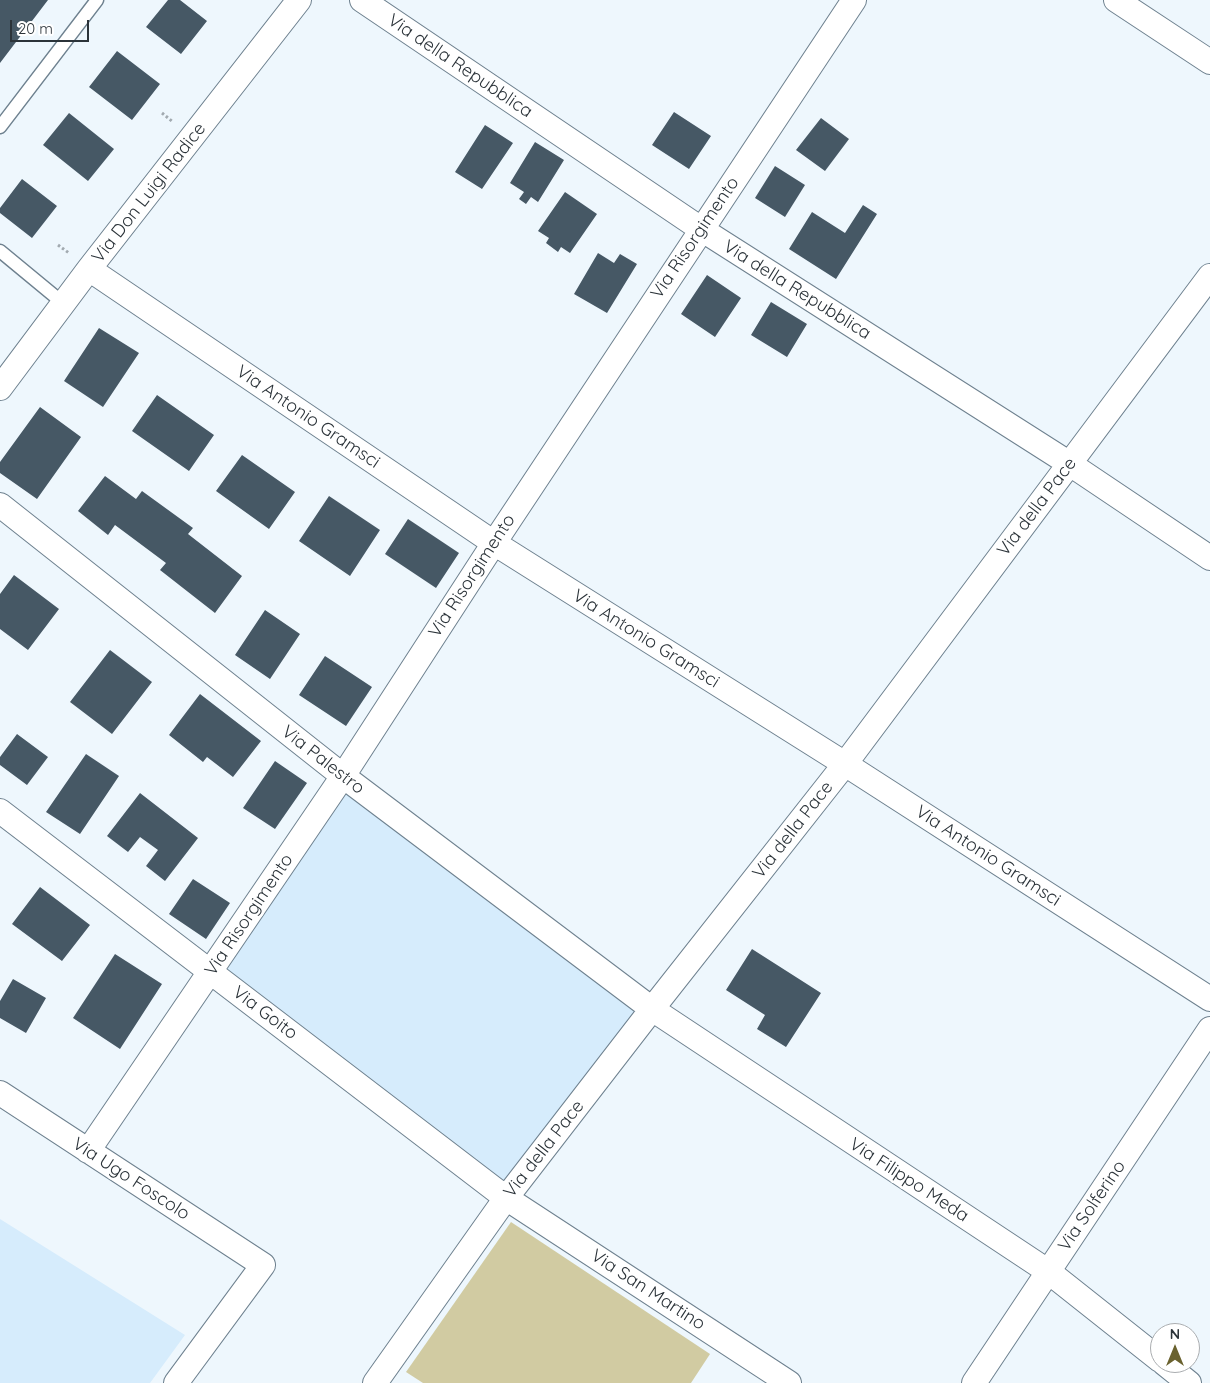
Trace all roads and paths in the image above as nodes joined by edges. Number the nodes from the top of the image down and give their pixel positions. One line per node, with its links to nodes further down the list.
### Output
1 (98, 0): 7 (lane)
2 (300, 0): 10 (street, Via Don Luigi Radice)
3 (362, 0): 8 (street, Via della Repubblica)
4 (854, 0): 8 (street, Via Risorgimento)
5 (1116, 0): 6 (street)
6 (1210, 62)
7 (0, 127)
8 (701, 229): 14 (street, Via della Repubblica); 16 (street, Via Risorgimento)
9 (0, 251): 12 (lane)
10 (89, 269): 12 (street, Via Don Luigi Radice); 16 (street, Via Antonio Gramsci)
11 (1210, 276): 14 (street, Via della Pace)
12 (63, 303): 13 (street, Via Don Luigi Radice)
13 (0, 388)
14 (1070, 464): 17 (street, Via della Repubblica); 18 (street, Via della Pace)
15 (0, 505): 19 (street, Via Palestro)
16 (494, 543): 18 (street, Via Antonio Gramsci); 19 (street, Via Risorgimento)
17 (1210, 558)
18 (845, 764): 22 (street, Via Antonio Gramsci); 23 (street, Via della Pace)
19 (343, 776): 21 (street, Via Risorgimento); 23 (street, Via Palestro)
20 (0, 811): 21 (street, Via Goito)
21 (211, 972): 26 (street, Via Risorgimento); 27 (street, Via Goito)
22 (1210, 999)
23 (652, 1009): 27 (street, Via della Pace); 28 (street, Via Filippo Meda)
24 (1210, 1029): 28 (street, Via Solferino)
25 (0, 1093): 26 (street, Via Ugo Foscolo)
26 (88, 1151): 32 (street, Via Ugo Foscolo)
27 (506, 1198): 31 (street, Via della Pace); 33 (street, Via San Martino)
28 (1049, 1272): 29 (street, Via Filippo Meda); 34 (street, Via Solferino)
29 (1150, 1352)
30 (1176, 1373): 35 (street)
31 (382, 1381)
32 (176, 1383)
33 (789, 1383)
34 (974, 1383)
35 (1189, 1383)

